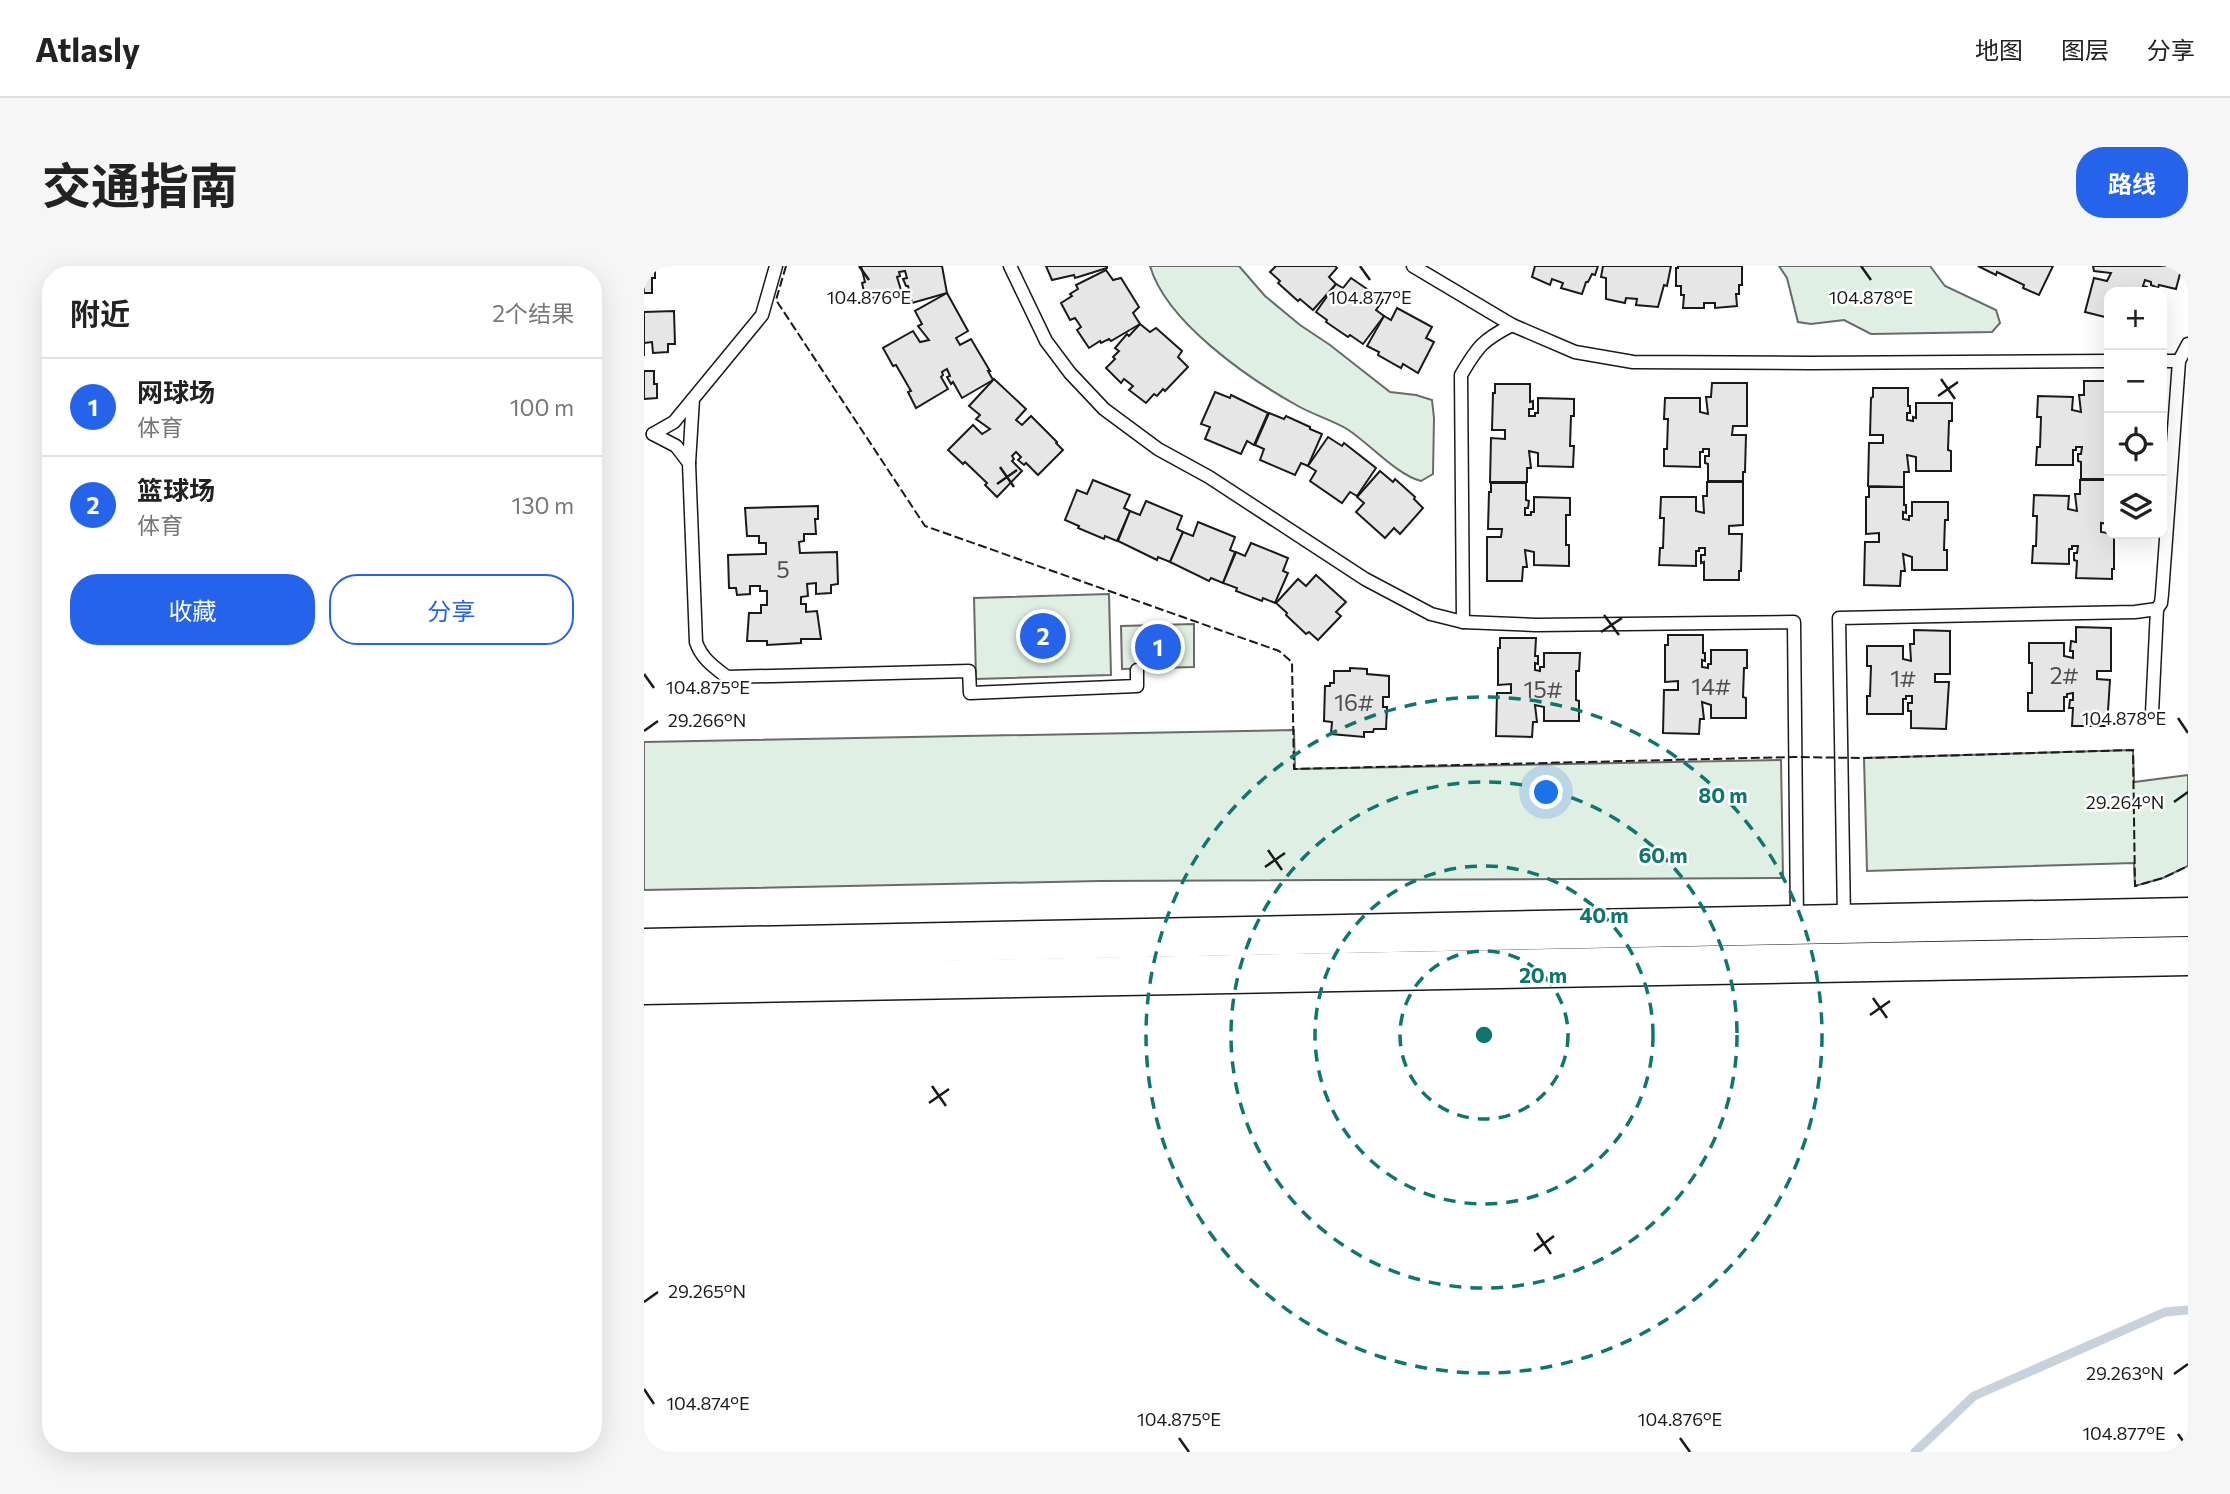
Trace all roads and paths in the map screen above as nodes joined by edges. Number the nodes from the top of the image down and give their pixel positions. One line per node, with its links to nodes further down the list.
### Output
1 (776, 266): 9 (lane)
2 (1010, 266): 12 (lane)
3 (1413, 266): 4 (lane)
4 (1512, 325): 6 (lane); 12 (lane)
5 (2188, 344): 8 (lane)
6 (2104, 361)
7 (2167, 361): 8 (lane)
8 (2179, 361): 11 (lane)
9 (693, 399): 10 (lane); 10 (lane)
10 (689, 464): 13 (lane)
11 (2157, 609): 14 (lane); 16 (lane)
12 (1464, 622): 17 (lane)
13 (1137, 670)
14 (2152, 713)
15 (2188, 917): 16 (highway)
16 (1844, 923): 17 (highway)
17 (1797, 925): 18 (highway)
18 (644, 948)
19 (2188, 956): 20 (highway)
20 (644, 985)

